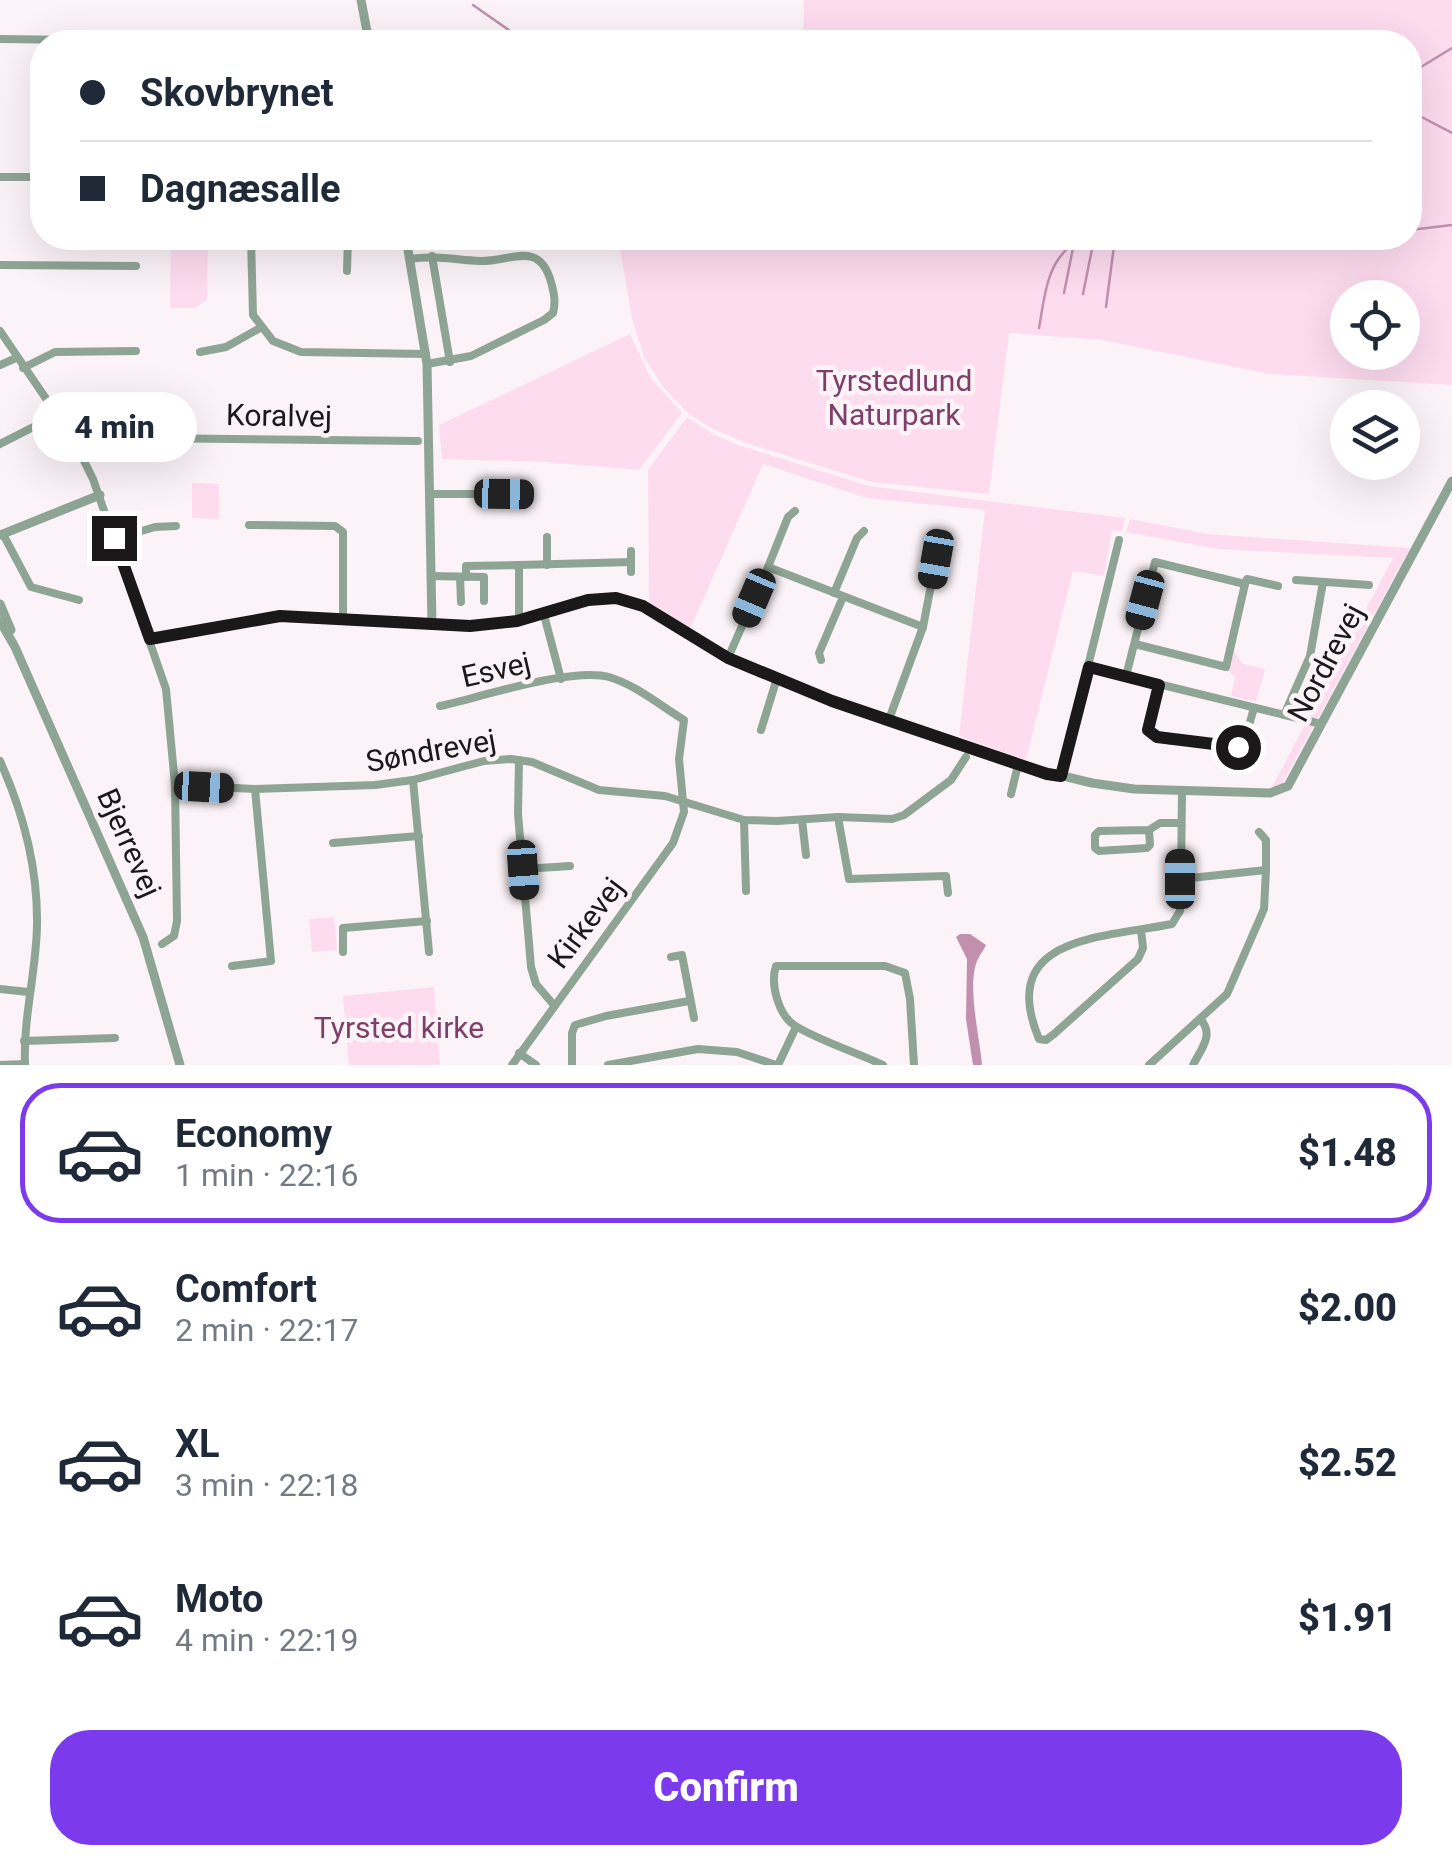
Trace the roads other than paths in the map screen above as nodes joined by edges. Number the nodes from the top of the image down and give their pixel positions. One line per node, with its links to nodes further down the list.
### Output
1 (361, 0): 2 (street)
2 (367, 30)
3 (0, 39): 4 (street)
4 (30, 39)
5 (0, 177): 6 (street)
6 (30, 177)
7 (251, 250): 15 (street)
8 (348, 250): 14 (street)
9 (408, 250): 11 (street)
10 (432, 256): 11 (street); 21 (street); 21 (street)
11 (410, 259): 20 (street)
12 (0, 265): 13 (street)
13 (136, 266)
14 (347, 271)
15 (260, 328): 18 (street); 20 (street)
16 (0, 332): 19 (street)
17 (136, 351): 23 (street)
18 (200, 352)
19 (16, 358): 22 (street); 23 (street)
20 (426, 359): 21 (street); 29 (street)
21 (450, 362)
22 (0, 365)
23 (23, 368): 24 (street)
24 (57, 415): 26 (street); 27 (street)
25 (418, 440): 27 (street, Koralvej)
26 (0, 444)
27 (84, 459): 31 (street)
28 (1452, 481): 77 (street, Nordrevej)
29 (429, 494): 30 (street); 45 (street)
30 (525, 494)
31 (100, 495): 36 (street); 38 (street)
32 (795, 511): 44 (street)
33 (249, 525): 58 (street)
34 (176, 526): 38 (street)
35 (864, 530): 52 (street)
36 (2, 535): 53 (street)
37 (547, 537): 42 (street)
38 (114, 538): 63 (street)
39 (943, 540): 62 (street)
40 (1119, 540): 68 (street)
41 (631, 562): 42 (street)
42 (547, 564): 43 (street)
43 (519, 565): 46 (street); 59 (street)
44 (768, 568): 52 (street); 66 (street)
45 (431, 576): 46 (street); 61 (street)
46 (463, 577): 54 (street); 55 (street)
47 (1296, 580): 48 (street)
48 (1323, 582): 50 (street); 75 (street)
49 (1245, 584): 51 (street); 64 (street); 64 (street)
50 (1369, 584)
51 (1278, 586)
52 (838, 595): 62 (street); 67 (street)
53 (79, 600)
54 (484, 601)
55 (461, 602)
56 (0, 604): 65 (street, Bjerrevej)
57 (544, 615): 59 (street, Nordrevej); 66 (street, Nordrevej); 71 (street, Esvej)
58 (343, 619): 61 (street, Nordrevej); 63 (street, Nordrevej)
59 (520, 620): 61 (street, Nordrevej)
60 (0, 621): 65 (street, Bjerrevej)
61 (432, 625)
62 (923, 627): 76 (street)
63 (150, 639): 85 (street)
64 (1135, 644): 69 (street)
65 (15, 648): 124 (street, Bjerrevej)
66 (728, 658): 70 (street, Nordrevej)
67 (821, 660)
68 (1089, 667): 69 (street); 83 (street)
69 (1126, 676): 72 (street)
70 (777, 678): 76 (street, Nordrevej); 78 (street)
71 (562, 679): 73 (street, Esvej); 89 (street, Esvej)
72 (1159, 685): 74 (street); 74 (street)
73 (440, 706)
74 (1254, 708): 75 (street)
75 (1284, 715): 77 (street)
76 (888, 722): 82 (street, Nordrevej)
77 (1321, 724): 87 (street, Nordrevej)
78 (762, 730)
79 (966, 757): 90 (street, Søndrevej)
80 (519, 760): 84 (street, Søndrevej); 89 (street, Søndrevej); 100 (street)
81 (0, 761): 113 (street)
82 (1018, 766): 83 (street, Nordrevej); 88 (street)
83 (1061, 776): 87 (street, Nordrevej)
84 (413, 780): 86 (street, Søndrevej); 96 (street)
85 (175, 785): 86 (street, Søndrevej); 107 (street)
86 (255, 789): 111 (street)
87 (1182, 792): 93 (street)
88 (1011, 794)
89 (684, 803): 91 (street, Søndrevej); 115 (street, Kirkevej)
90 (838, 816): 92 (street, Søndrevej); 104 (street)
91 (744, 820): 92 (street, Søndrevej); 103 (street)
92 (802, 820): 98 (street)
93 (1180, 824): 94 (street); 102 (street)
94 (1149, 830): 94 (street)
95 (1259, 832): 101 (street)
96 (418, 836): 97 (street); 105 (street)
97 (333, 844)
98 (806, 855)
99 (570, 866): 100 (street)
100 (523, 870): 115 (street)
101 (1266, 870): 102 (street); 117 (street)
102 (1180, 879): 106 (street)
103 (746, 891)
104 (948, 893)
105 (427, 921): 108 (street); 109 (street)
106 (1141, 930): 106 (street)
107 (162, 944)
108 (343, 952)
109 (429, 952)
110 (671, 957): 114 (street)
111 (232, 966)
112 (0, 989): 113 (street)
113 (28, 992): 120 (street)
114 (689, 1001): 116 (street); 127 (street)
115 (553, 1004): 121 (street, Kirkevej)
116 (694, 1018)
117 (1200, 1019): 132 (street); 133 (street)
118 (796, 1027): 129 (street); 130 (street); 131 (street)
119 (115, 1038): 120 (street)
120 (24, 1041): 123 (street)
121 (519, 1053): 125 (street, Kirkevej); 126 (street)
122 (0, 1064): 123 (street)
123 (25, 1064)
124 (180, 1065)
125 (512, 1065)
126 (536, 1065)
127 (572, 1065)
128 (608, 1065): 129 (street)
129 (777, 1065)
130 (882, 1065)
131 (914, 1065)
132 (1149, 1065)
133 (1194, 1065)

